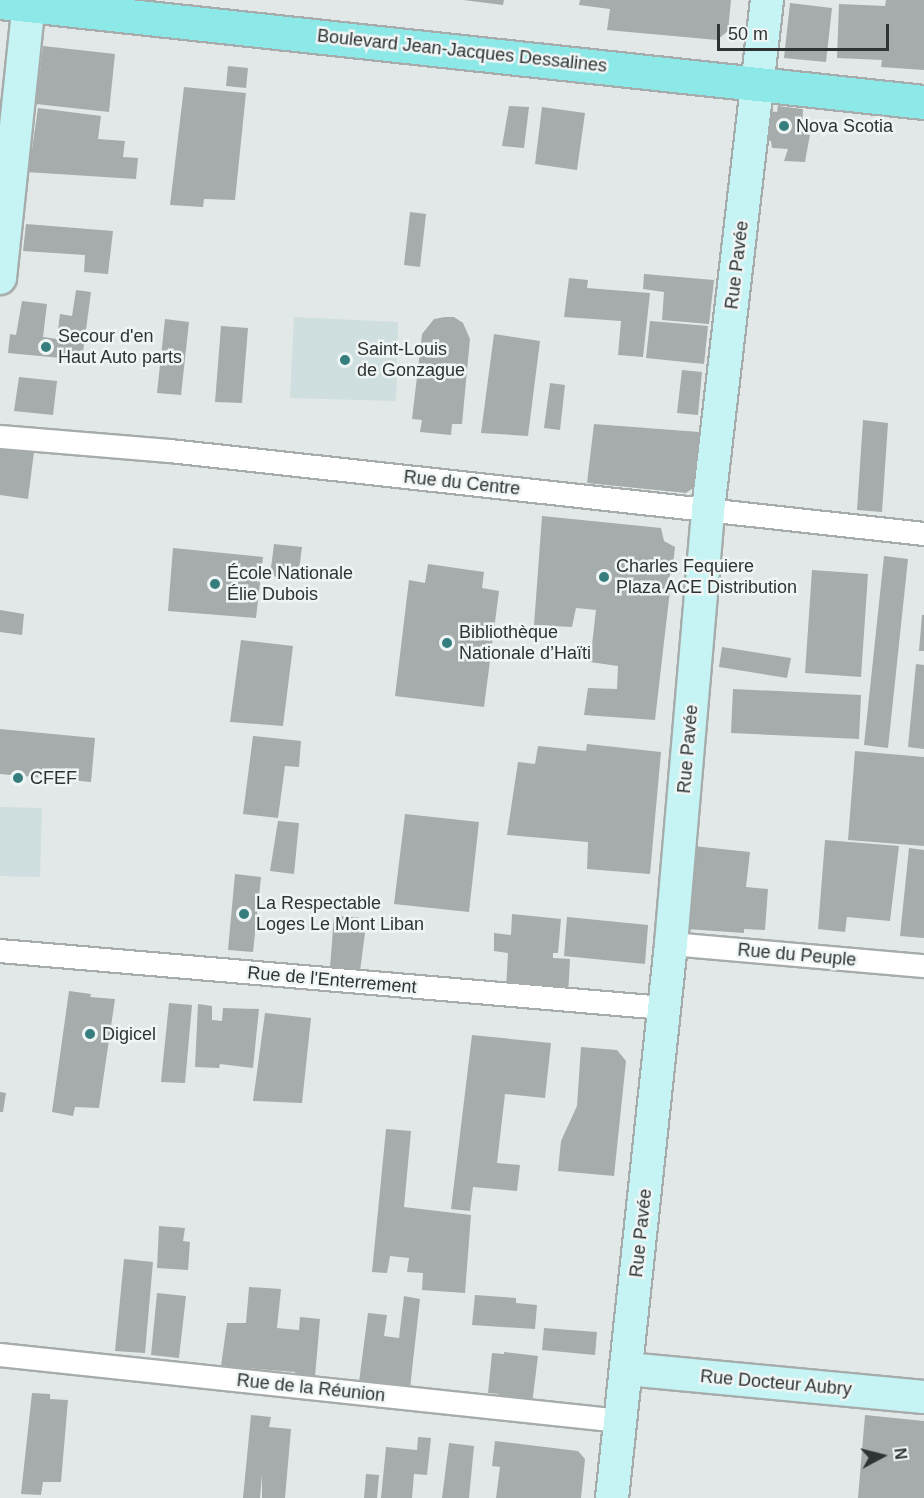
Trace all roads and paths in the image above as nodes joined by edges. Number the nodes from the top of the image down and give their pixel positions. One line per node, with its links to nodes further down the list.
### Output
1 (767, 0): 3 (main road, Rue Pavée)
2 (19, 2): 3 (main road, Boulevard Jean-Jacques Dessalines); 5 (main road)
3 (759, 82): 4 (main road, Boulevard Jean-Jacques Dessalines); 7 (main road, Rue Pavée)
4 (924, 102)
5 (0, 278)
6 (0, 437): 7 (street, Rue du Centre)
7 (708, 510): 8 (street, Rue du Centre); 9 (main road, Rue Pavée)
8 (924, 534)
9 (671, 944): 11 (street, Rue du Peuple); 12 (main road, Rue Pavée)
10 (0, 951): 12 (street, Rue de l'Enterrement)
11 (924, 966)
12 (664, 1008): 14 (main road, Rue Pavée)
13 (0, 1355): 16 (street, Rue de la Réunion)
14 (627, 1369): 15 (main road, Rue Docteur Aubry); 16 (main road, Rue Pavée)
15 (924, 1397)
16 (621, 1421): 17 (main road, Rue Pavée)
17 (612, 1498)

